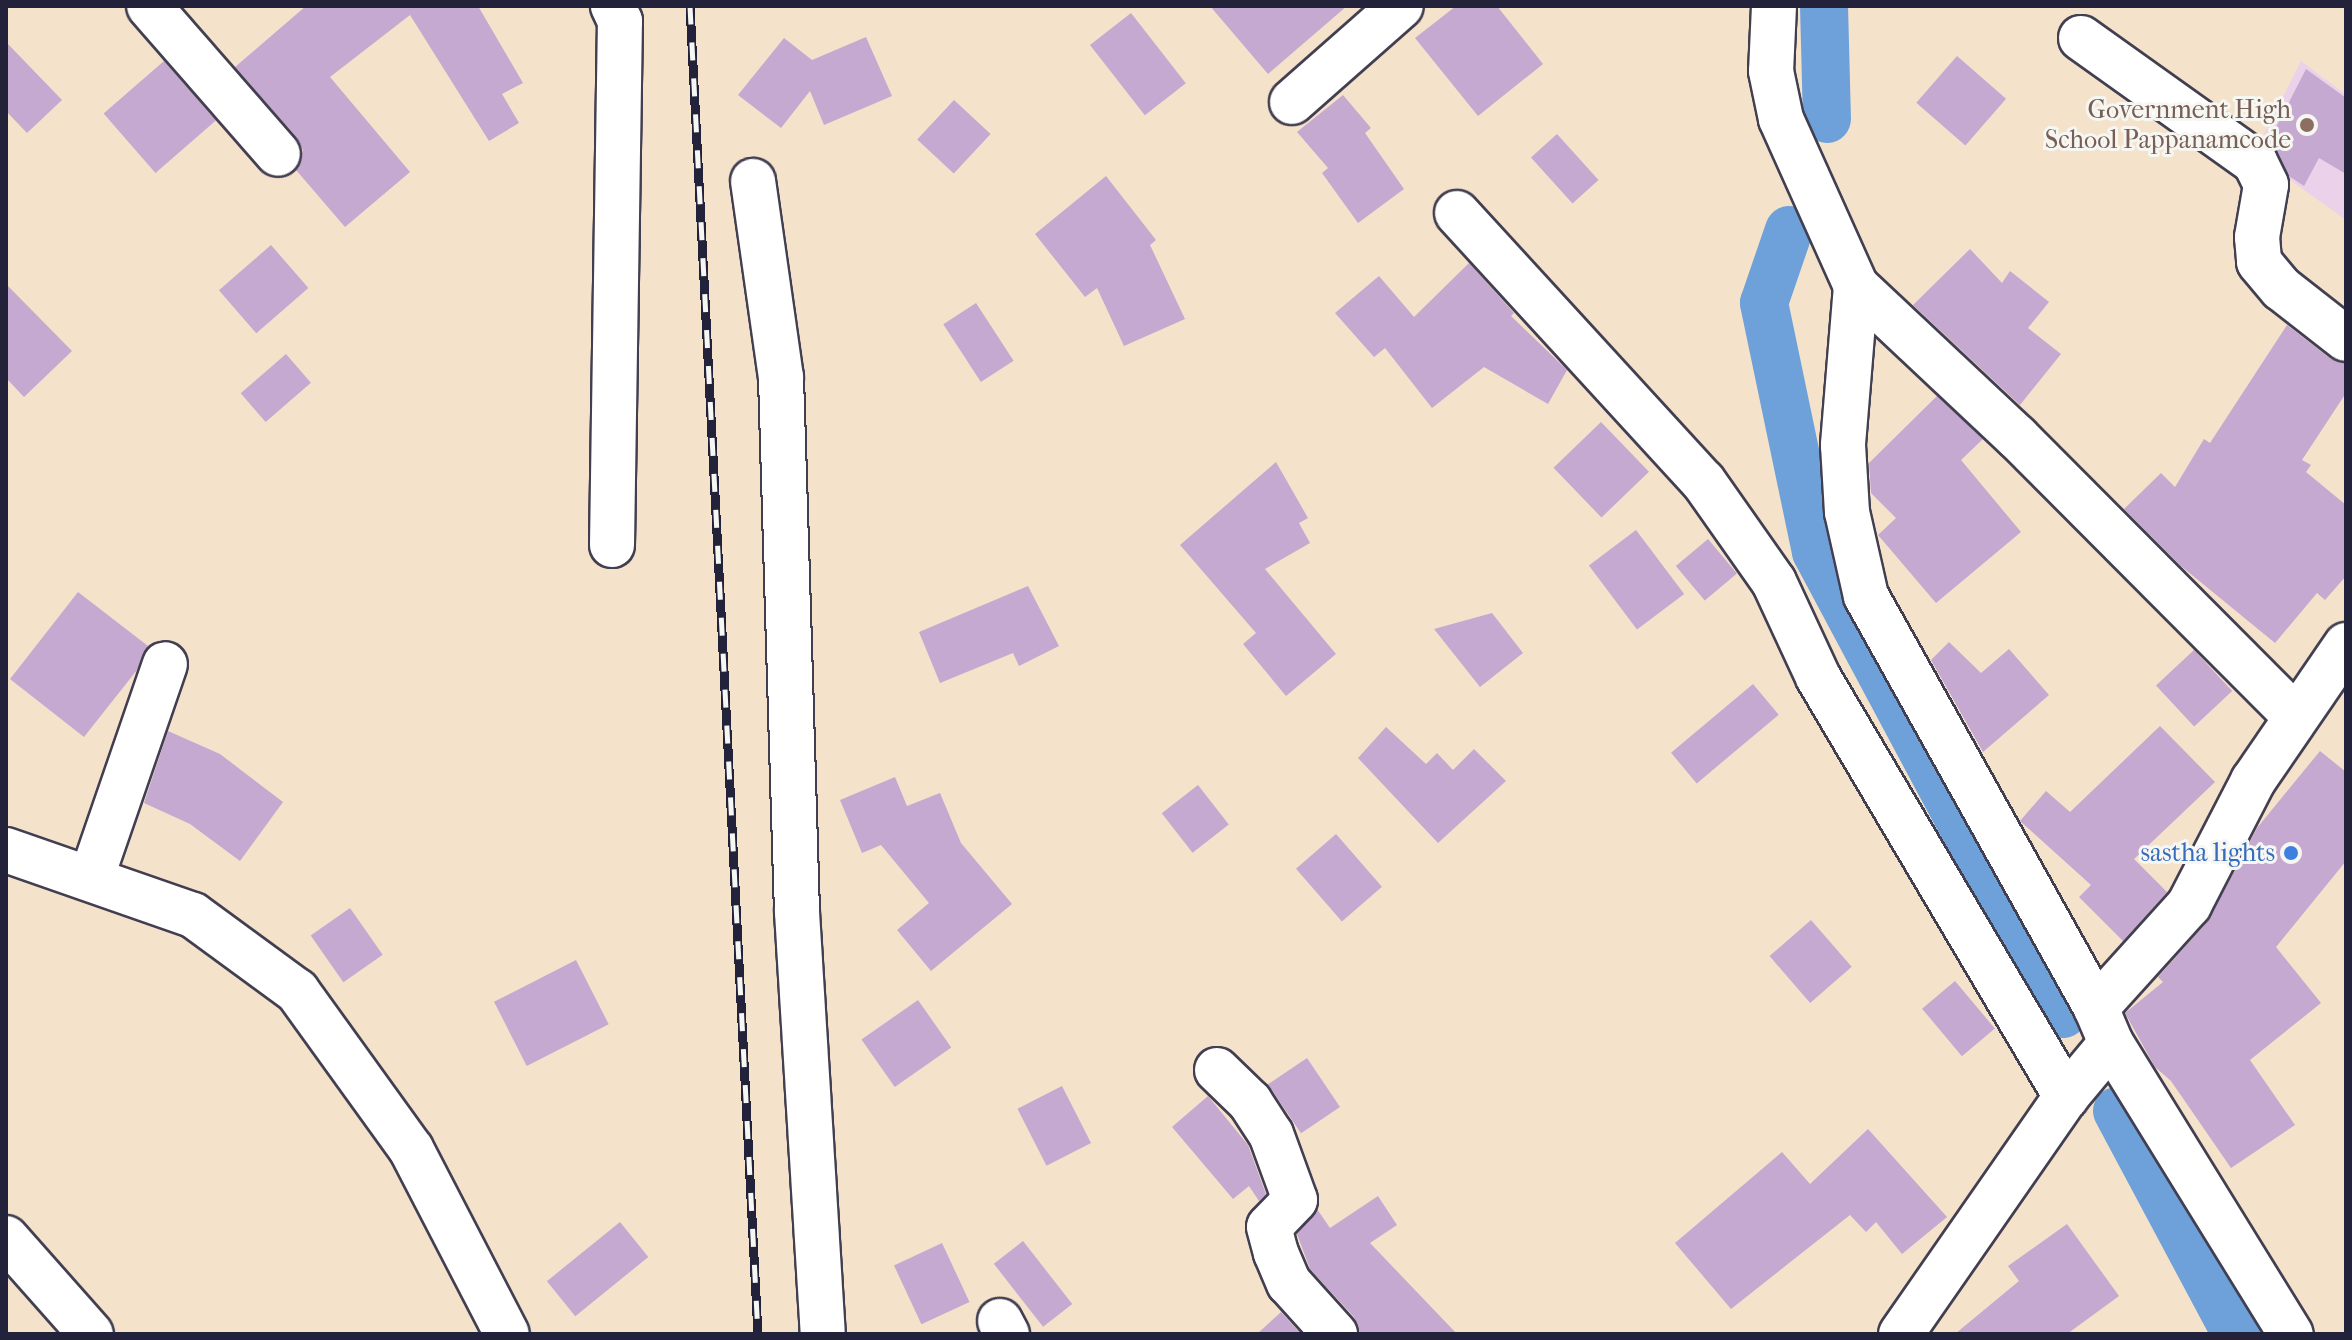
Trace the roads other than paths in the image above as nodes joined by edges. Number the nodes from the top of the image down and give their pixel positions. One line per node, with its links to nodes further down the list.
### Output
1 (149, 6): 7 (street)
2 (613, 6): 12 (street)
3 (1401, 6): 6 (street)
4 (1774, 6): 10 (street)
5 (2081, 38): 11 (street)
6 (1292, 102)
7 (278, 154)
8 (753, 181): 24 (street)
9 (1457, 213): 20 (street)
10 (1856, 286): 15 (street); 18 (street)
11 (2346, 339)
12 (612, 545)
13 (2346, 645): 15 (street)
14 (165, 664): 17 (street)
15 (2295, 716): 18 (street)
16 (6, 850): 17 (street)
17 (91, 879): 23 (street)
18 (2104, 1025): 20 (street); 27 (street)
19 (1217, 1070): 25 (street)
20 (2066, 1097): 26 (street)
21 (6, 1238): 22 (street)
22 (91, 1334)
23 (507, 1334)
24 (823, 1334)
25 (1335, 1334)
26 (1901, 1334)
27 (2291, 1334)

